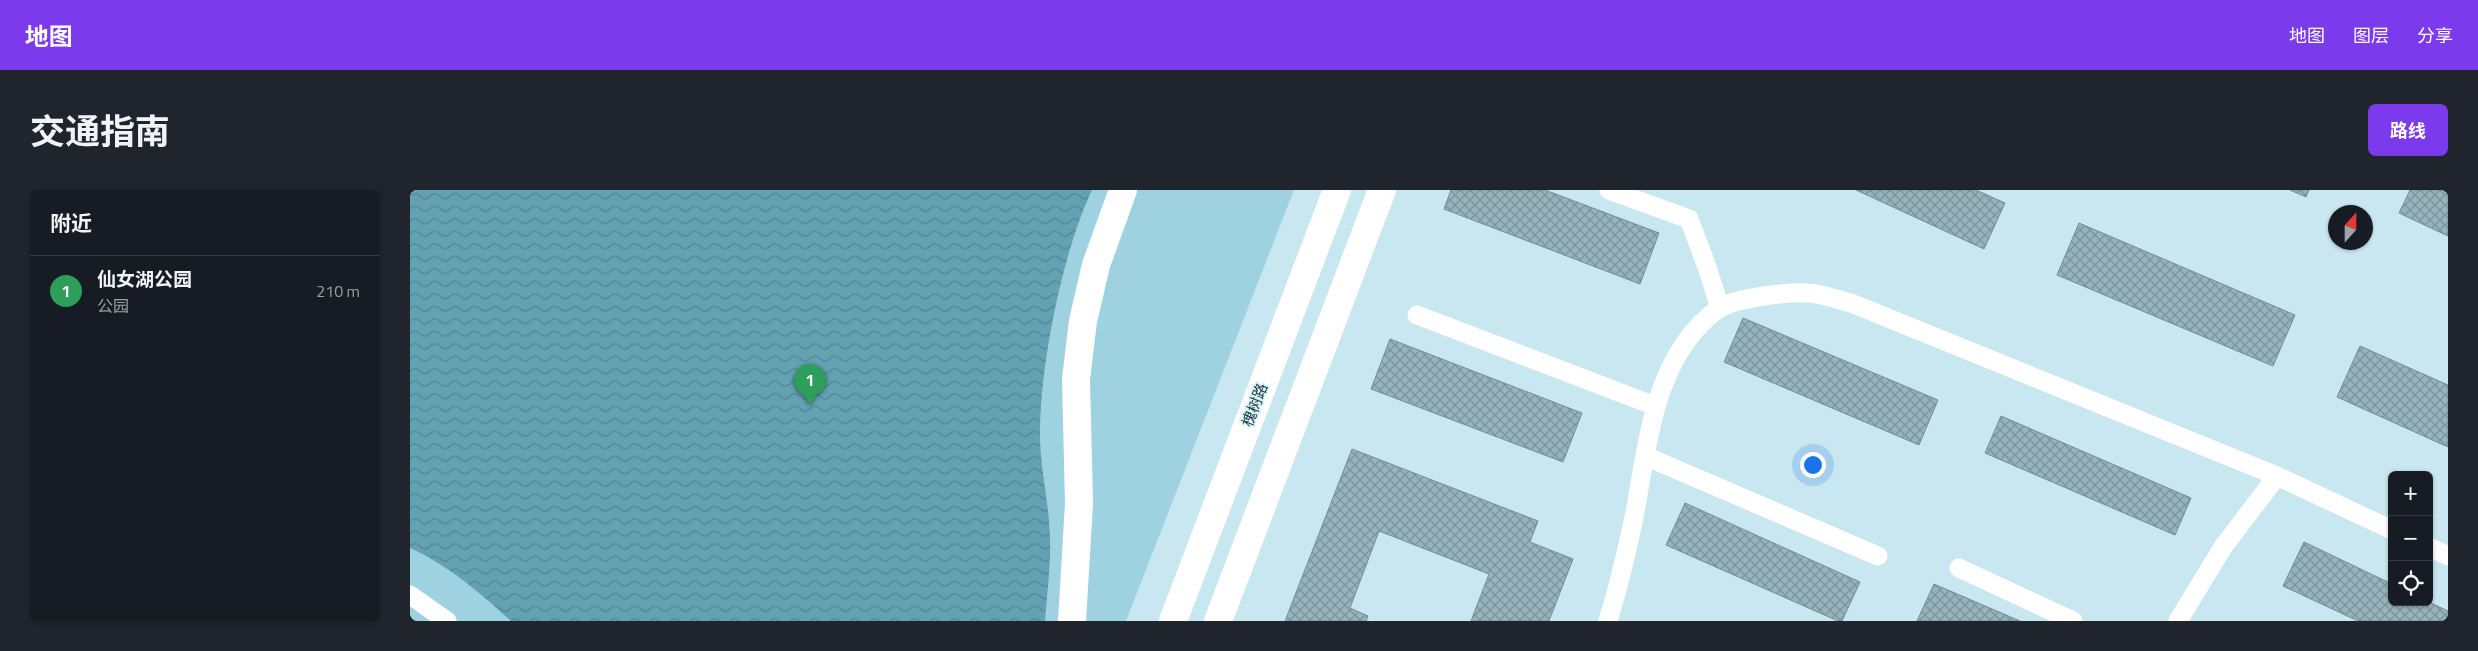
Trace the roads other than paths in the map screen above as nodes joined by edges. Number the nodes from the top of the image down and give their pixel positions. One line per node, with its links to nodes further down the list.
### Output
1 (1123, 190): 17 (street)
2 (1337, 190): 18 (street, 槐树路)
3 (1382, 190): 19 (street)
4 (1609, 190): 5 (lane)
5 (1720, 308): 7 (lane); 9 (lane)
6 (1417, 316): 7 (lane)
7 (1655, 406): 8 (lane)
8 (1645, 456): 12 (lane); 20 (lane)
9 (2277, 476): 10 (lane); 22 (lane)
10 (2388, 528)
11 (2433, 549): 13 (lane)
12 (1878, 556)
13 (2448, 556)
14 (1958, 568): 21 (lane)
15 (410, 595): 16 (lane)
16 (447, 621)
17 (1072, 621)
18 (1173, 621)
19 (1218, 621)
20 (1608, 621)
21 (2073, 621)
22 (2178, 621)

